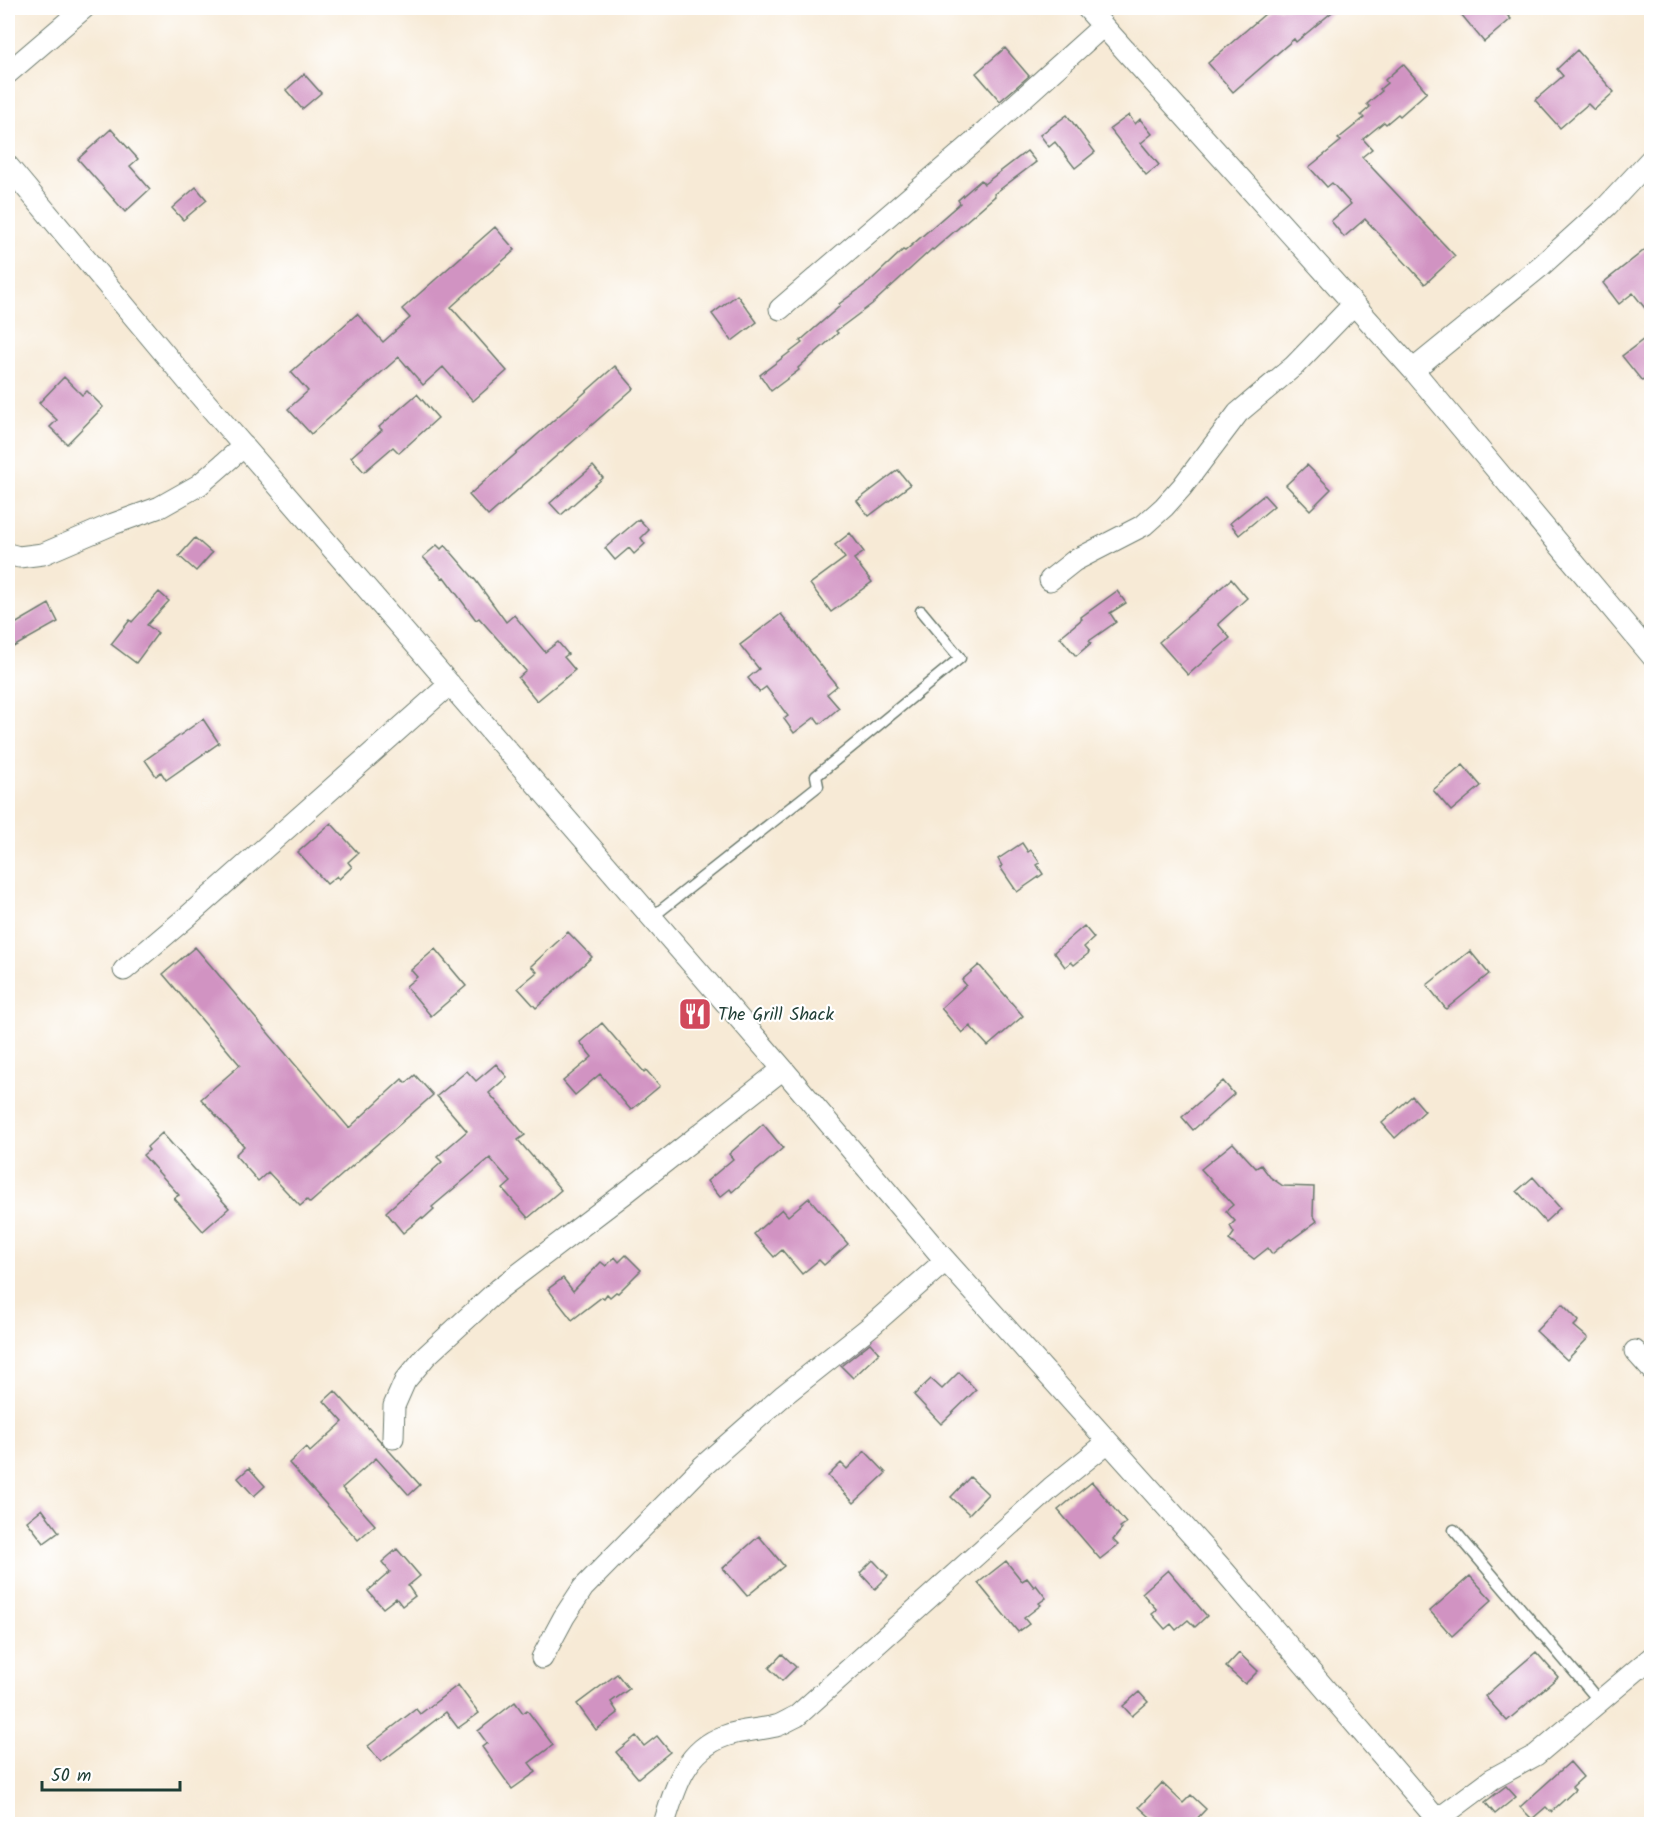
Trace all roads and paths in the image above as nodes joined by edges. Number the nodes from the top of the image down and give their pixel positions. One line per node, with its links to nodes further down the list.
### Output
1 (84, 8): 4 (street)
2 (1087, 8): 3 (street)
3 (1103, 26): 7 (street); 8 (street)
4 (8, 73)
5 (1652, 158): 9 (street)
6 (8, 166): 10 (street)
7 (1353, 305): 9 (street); 12 (street)
8 (780, 309)
9 (1413, 370): 14 (street)
10 (244, 446): 11 (street); 15 (street)
11 (8, 554)
12 (1050, 580)
13 (921, 611): 16 (lane)
14 (1652, 656)
15 (450, 684): 16 (street); 17 (street)
16 (651, 918): 18 (street)
17 (124, 970)
18 (783, 1069): 19 (street); 22 (street)
19 (945, 1261): 23 (street); 26 (street)
20 (1635, 1351): 21 (street)
21 (1652, 1370)
22 (393, 1438)
23 (1108, 1442): 28 (street); 29 (street)
24 (1454, 1530): 27 (lane)
25 (1652, 1657): 27 (street)
26 (542, 1658)
27 (1600, 1702): 28 (street)
28 (1439, 1822)
29 (664, 1824)

